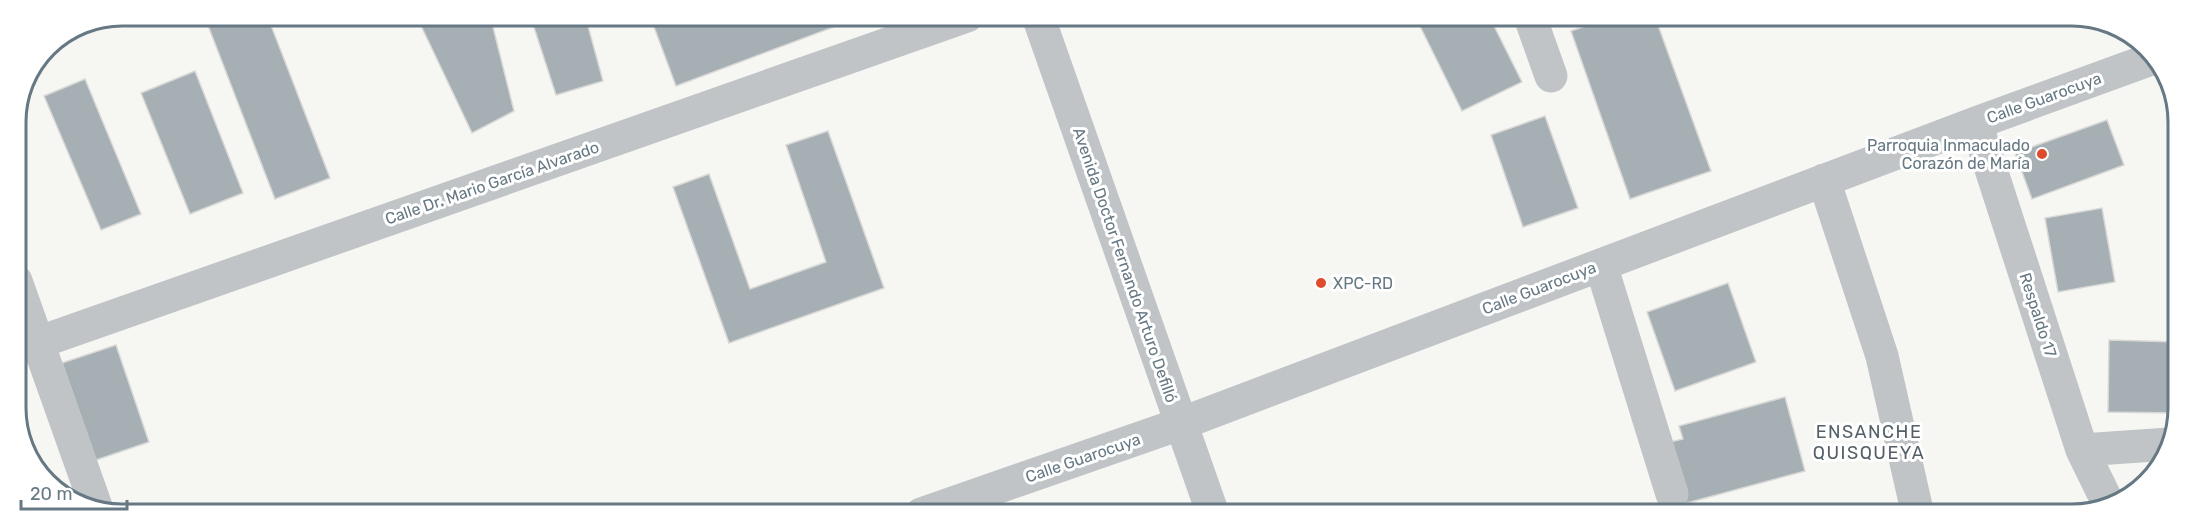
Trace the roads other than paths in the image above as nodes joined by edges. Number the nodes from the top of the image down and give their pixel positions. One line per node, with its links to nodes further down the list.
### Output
1 (939, 26): 9 (street, Calle Dr. Mario García Alvarado)
2 (1041, 26): 10 (street, Avenida Doctor Fernando Arturo Defilló)
3 (1534, 26): 5 (street)
4 (2147, 61): 6 (street, Calle Guarocuya)
5 (1551, 76)
6 (1976, 123): 7 (street, Calle Guarocuya); 12 (street, Respaldo 17)
7 (1824, 180): 8 (street, Calle Guarocuya); 18 (street)
8 (1601, 265): 10 (street, Calle Guarocuya); 13 (street)
9 (27, 346): 15 (street)
10 (1180, 424): 16 (street, Calle Guarocuya); 17 (street, Avenida Doctor Fernando Arturo Defilló)
11 (2161, 445): 12 (street)
12 (2082, 450): 14 (street, Respaldo 17)
13 (1672, 494)
14 (2106, 498)
15 (93, 500)
16 (950, 504)
17 (1209, 504)
18 (1916, 504)

